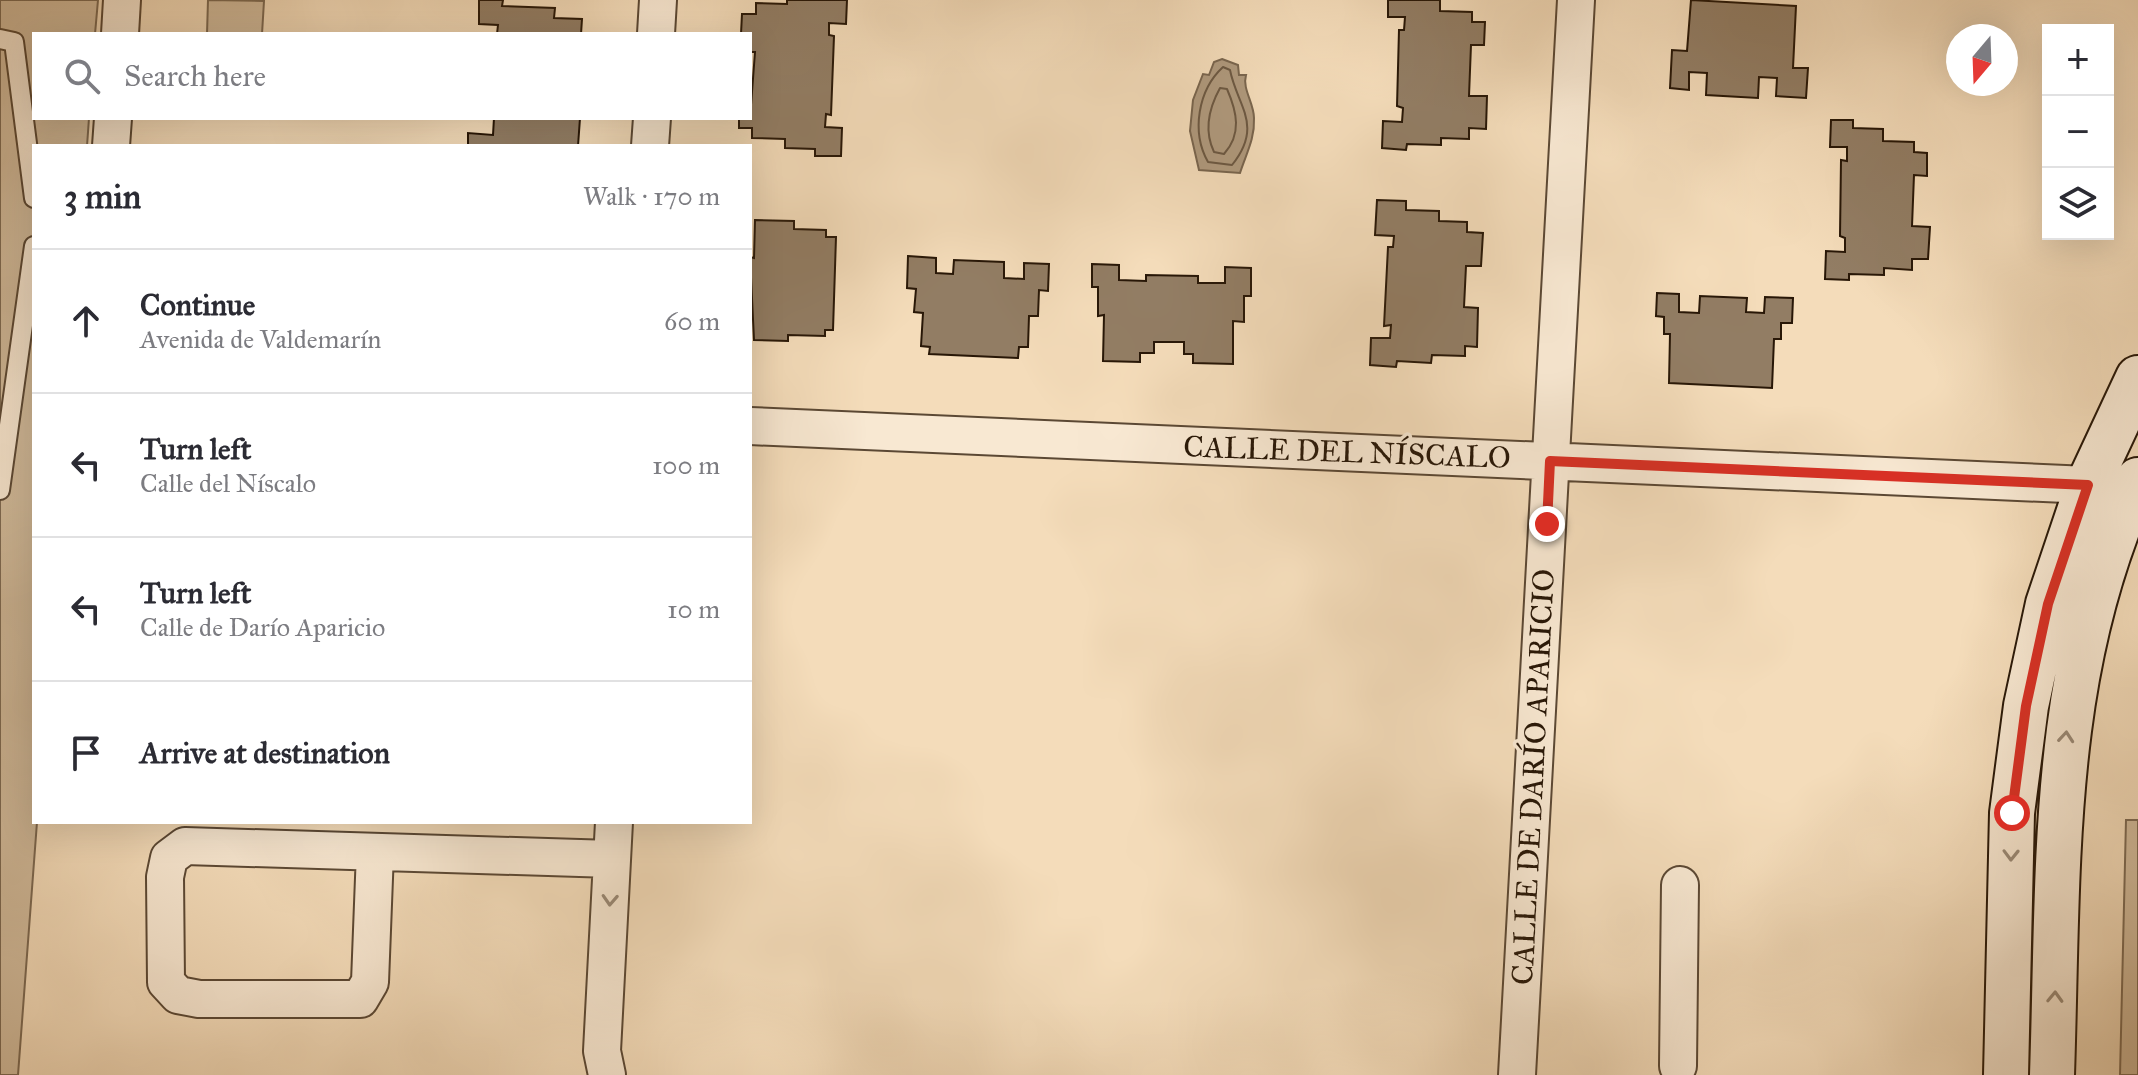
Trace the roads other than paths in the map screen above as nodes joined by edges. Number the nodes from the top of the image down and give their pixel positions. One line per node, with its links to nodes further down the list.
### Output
1 (122, 0): 4 (street)
2 (658, 0): 5 (street)
3 (1576, 0): 15 (street, CALLE DE DARÍO APARICIO)
4 (120, 32)
5 (656, 32)
6 (0, 39): 11 (lane)
7 (113, 120): 9 (street)
8 (652, 120): 10 (street)
9 (111, 144)
10 (650, 144)
11 (32, 182)
12 (32, 260): 18 (lane)
13 (2138, 378): 17 (street)
14 (752, 426): 15 (street, CALLE DEL NÍSCALO)
15 (1550, 461): 17 (street, CALLE DEL NÍSCALO); 25 (street, CALLE DE DARÍO APARICIO)
16 (2138, 480): 27 (street, one-way to 16)
17 (2088, 485): 26 (street, one-way to 26)
18 (0, 490)
19 (614, 824): 21 (street)
20 (375, 852): 20 (street); 21 (street)
21 (612, 859): 24 (street, one-way to 24)
22 (1680, 885): 23 (street)
23 (1678, 1066)
24 (607, 1075)
25 (1517, 1075)
26 (2006, 1075)
27 (2052, 1075)

